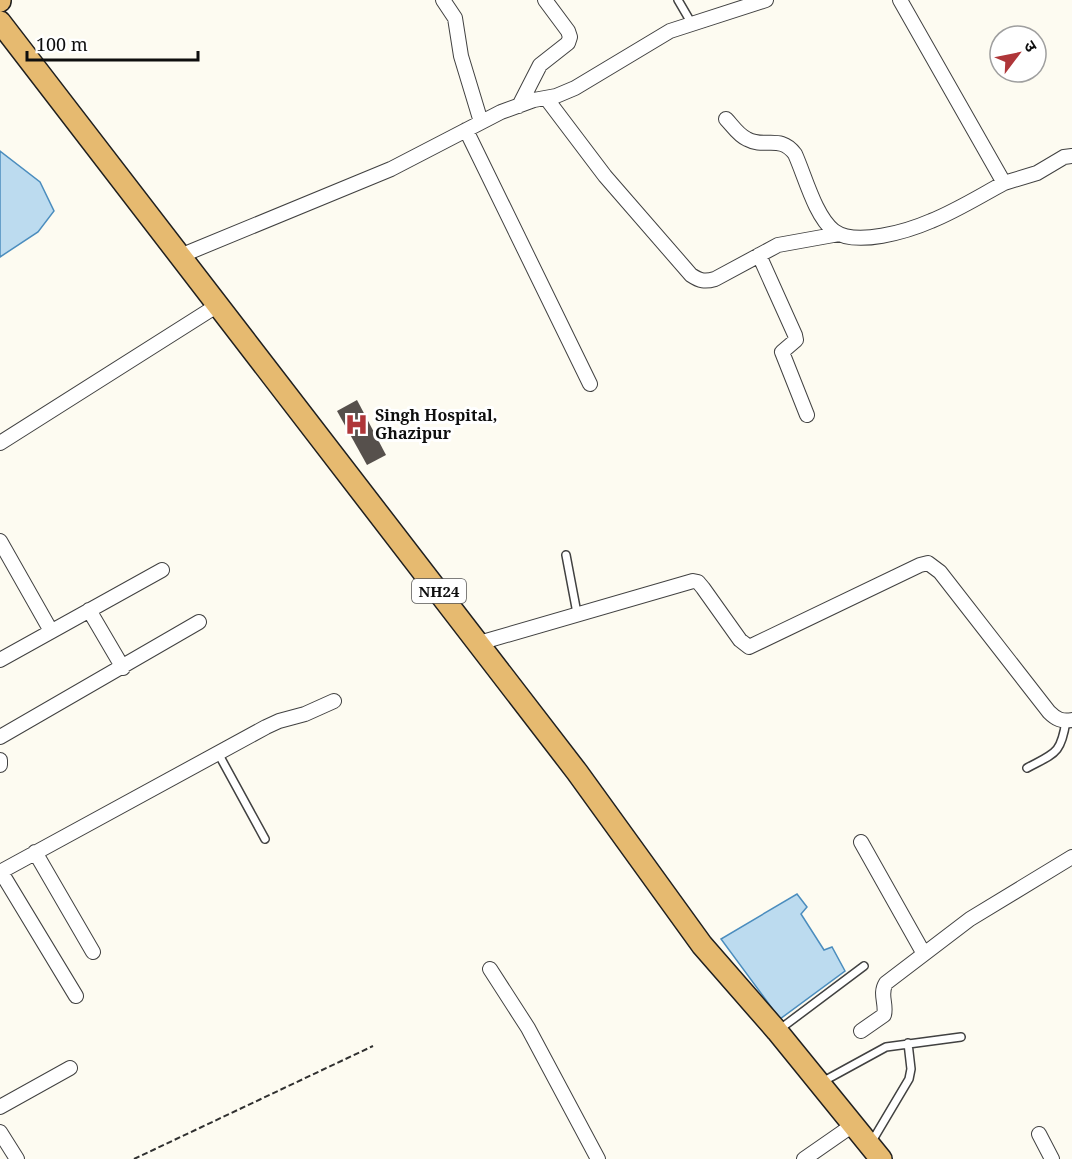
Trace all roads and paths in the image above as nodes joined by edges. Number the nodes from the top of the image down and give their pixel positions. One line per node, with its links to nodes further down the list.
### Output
1 (443, 0): 11 (street)
2 (545, 0): 9 (street)
3 (678, 0): 7 (lane)
4 (900, 0): 14 (street)
5 (758, 1): 7 (street)
6 (0, 22): 17 (highway, NH24)
7 (692, 24): 8 (street)
8 (546, 98): 9 (street); 16 (street)
9 (519, 106): 11 (street)
10 (726, 118): 15 (street)
11 (481, 122): 12 (street)
12 (466, 130): 17 (street); 19 (street)
13 (1072, 156): 14 (street)
14 (1004, 183): 15 (street)
15 (839, 234): 16 (street)
16 (759, 255): 20 (street)
17 (180, 256): 18 (highway, NH24)
18 (218, 305): 21 (street); 29 (highway, NH24)
19 (590, 384)
20 (807, 415)
21 (0, 443)
22 (0, 541): 28 (street)
23 (566, 555): 26 (lane)
24 (162, 570): 25 (street)
25 (89, 610): 28 (street); 31 (street)
26 (577, 613): 29 (street); 33 (street)
27 (199, 622): 31 (street)
28 (51, 631): 30 (street)
29 (479, 643): 49 (highway, NH24)
30 (0, 660)
31 (123, 668): 34 (street)
32 (334, 701): 35 (street)
33 (1069, 721): 38 (lane)
34 (0, 737)
35 (218, 753): 39 (lane); 41 (street)
36 (0, 760): 37 (street)
37 (0, 765)
38 (1027, 768)
39 (266, 839)
40 (861, 842): 45 (street)
41 (35, 852): 43 (street); 44 (street)
42 (1072, 857): 45 (street)
43 (1, 872): 48 (street)
44 (93, 951)
45 (924, 954): 50 (street)
46 (864, 966): 49 (lane)
47 (490, 969): 63 (street)
48 (76, 996)
49 (777, 1031): 55 (highway, NH24)
50 (861, 1032)
51 (961, 1037): 52 (lane)
52 (908, 1043): 55 (lane); 60 (lane)
53 (373, 1047): 62 (path)
54 (70, 1068): 56 (street)
55 (820, 1084): 57 (highway, NH24)
56 (0, 1107)
57 (853, 1125): 60 (highway, NH24); 64 (street)
58 (0, 1132): 61 (street)
59 (1039, 1134): 65 (street)
60 (875, 1152)
61 (17, 1159)
62 (134, 1159)
63 (598, 1159)
64 (804, 1159)
65 (1052, 1159)

